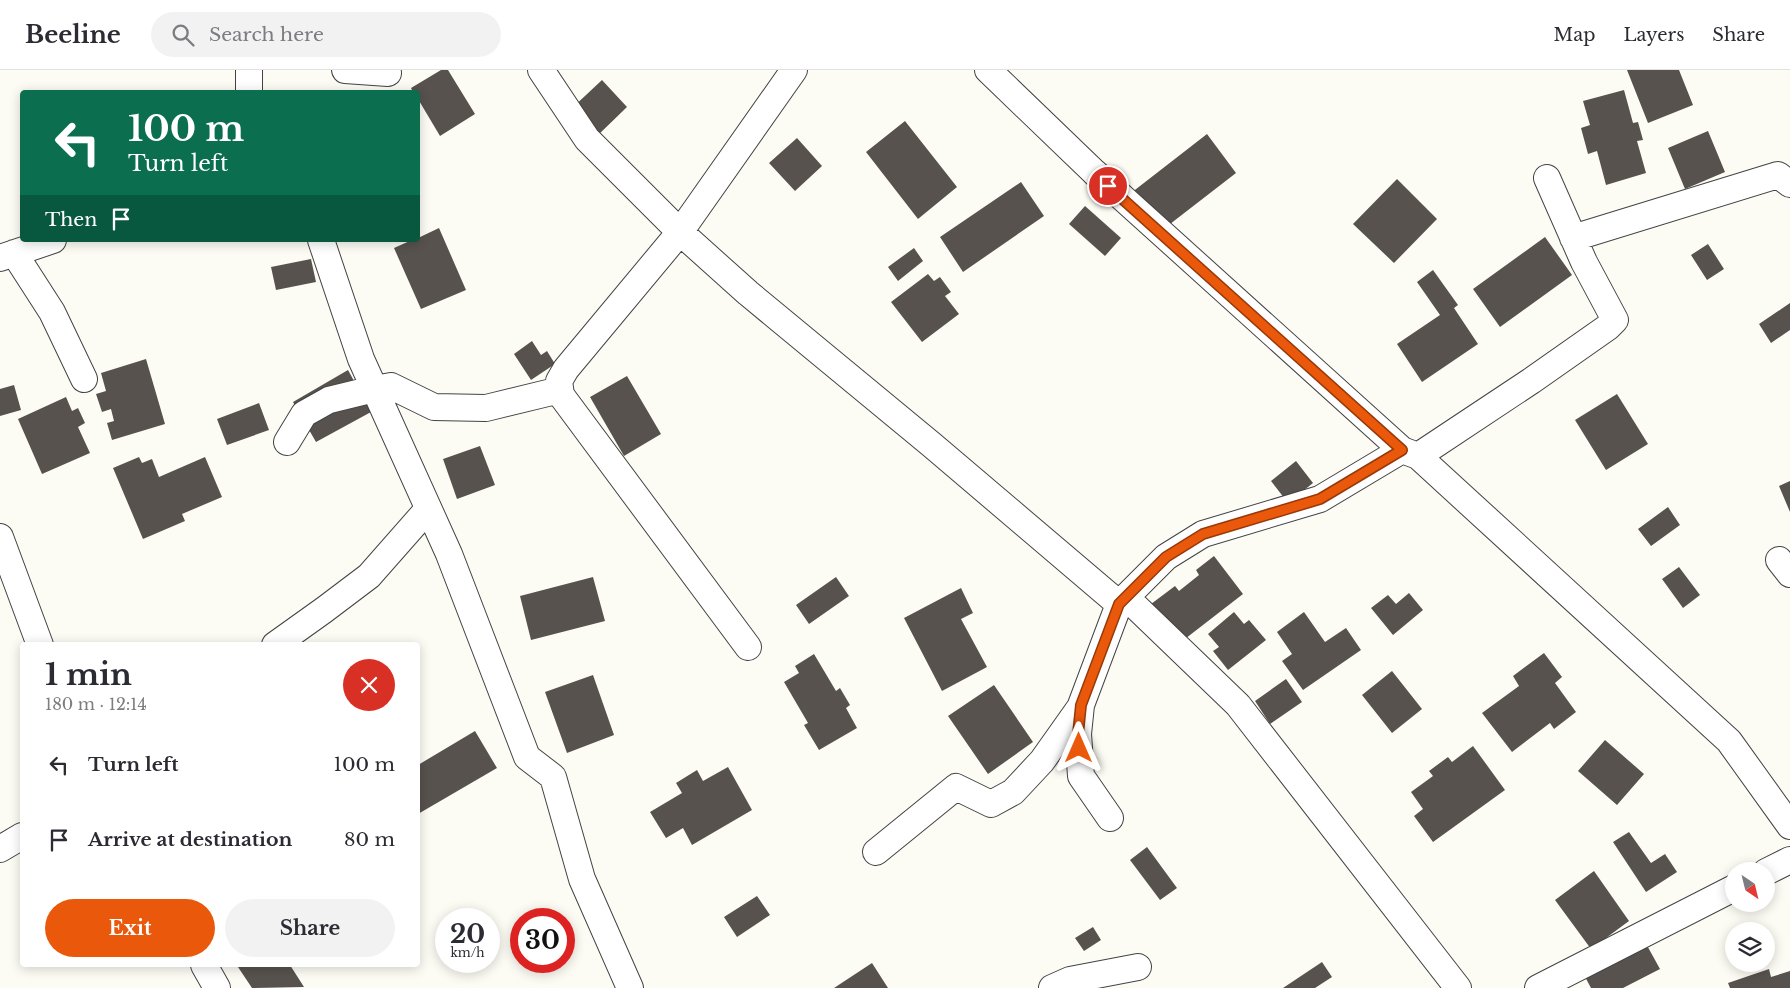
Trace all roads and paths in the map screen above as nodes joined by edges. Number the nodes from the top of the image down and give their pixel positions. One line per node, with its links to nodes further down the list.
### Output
1 (248, 70): 7 (street)
2 (344, 70): 6 (street)
3 (541, 70): 10 (street)
4 (794, 70): 10 (street)
5 (988, 70): 19 (street)
6 (388, 73)
7 (249, 90)
8 (1547, 178): 11 (street)
9 (1790, 184): 11 (street)
10 (680, 232): 17 (street); 22 (street)
11 (1573, 238): 19 (street)
12 (47, 242): 14 (street)
13 (322, 242): 16 (street)
14 (7, 256): 15 (street)
15 (84, 379)
16 (374, 389): 17 (street); 18 (street); 20 (street)
17 (560, 390): 25 (street)
18 (287, 442)
19 (1410, 453): 22 (street); 28 (street)
20 (428, 509): 24 (street); 36 (street)
21 (0, 537): 23 (street)
22 (1119, 604): 26 (street); 38 (street)
23 (39, 642)
24 (279, 642)
25 (748, 646)
26 (1081, 705): 27 (street); 29 (street)
27 (1110, 818)
28 (1790, 826)
29 (876, 852)
30 (1790, 860): 31 (street)
31 (1775, 868)
32 (1725, 893): 39 (street)
33 (205, 967): 35 (street)
34 (1138, 967): 37 (street)
35 (216, 988)
36 (630, 988)
37 (1052, 988)
38 (1458, 988)
39 (1538, 988)

